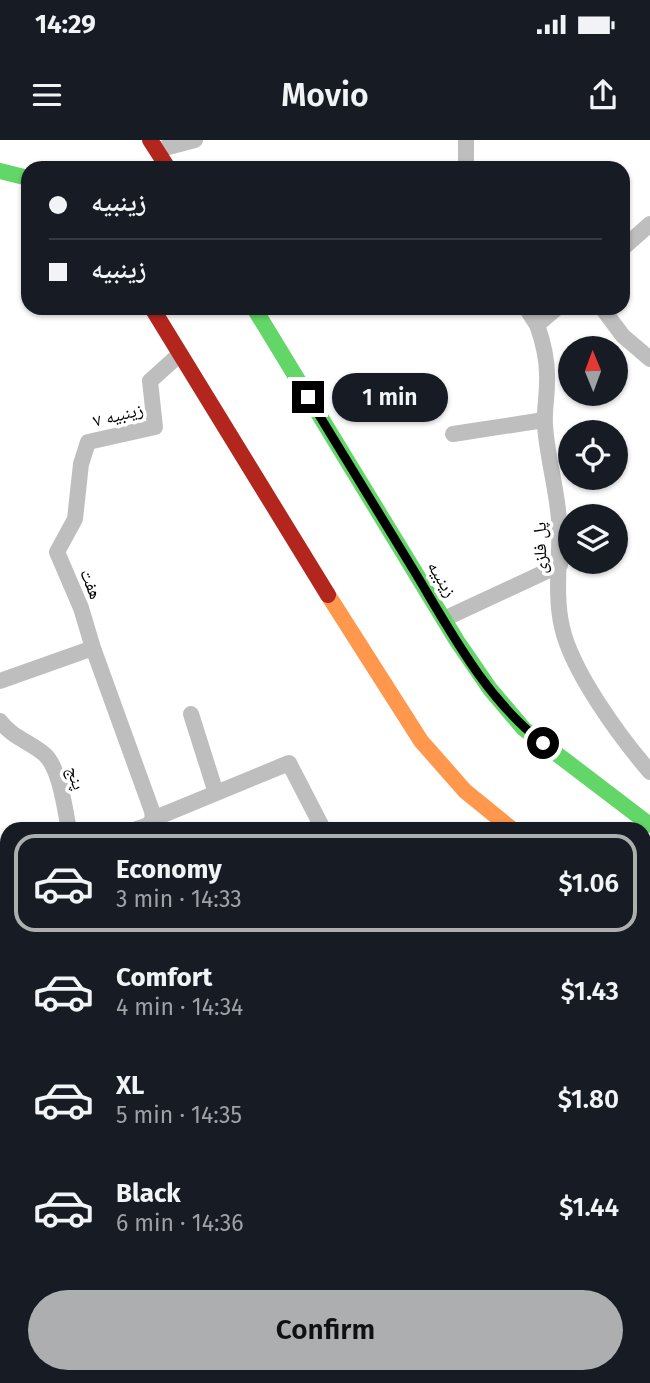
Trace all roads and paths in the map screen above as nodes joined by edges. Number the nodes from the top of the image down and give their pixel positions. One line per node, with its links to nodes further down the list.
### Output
1 (195, 140): 3 (street)
2 (466, 140): 5 (street)
3 (153, 145): 4 (main road)
4 (163, 161)
5 (466, 161)
6 (0, 171): 7 (main road)
7 (21, 176)
8 (650, 224): 9 (street)
9 (630, 242)
10 (156, 315): 16 (main road)
11 (258, 315): 24 (main road, زینبیه)
12 (531, 315): 15 (street, پل فلزی)
13 (549, 315): 15 (street)
14 (607, 315): 17 (street)
15 (537, 325): 18 (street, پل فلزی)
16 (180, 354): 20 (street, زینبیه ۷); 35 (main road)
17 (650, 359)
18 (544, 420): 19 (street); 21 (street, پل فلزی)
19 (453, 434)
20 (88, 442): 25 (street, هفت)
21 (558, 512)
22 (558, 566): 24 (street)
23 (560, 574): 29 (street, پل فلزی)
24 (444, 619): 36 (main road, زینبیه)
25 (93, 648): 26 (street); 31 (street, هفت)
26 (0, 681)
27 (191, 714): 30 (street)
28 (0, 721): 32 (street, پنج)
29 (650, 772)
30 (216, 793): 31 (street); 34 (street)
31 (153, 819): 33 (street)
32 (67, 822)
33 (150, 822)
34 (319, 822)
35 (503, 822)
36 (646, 822)

